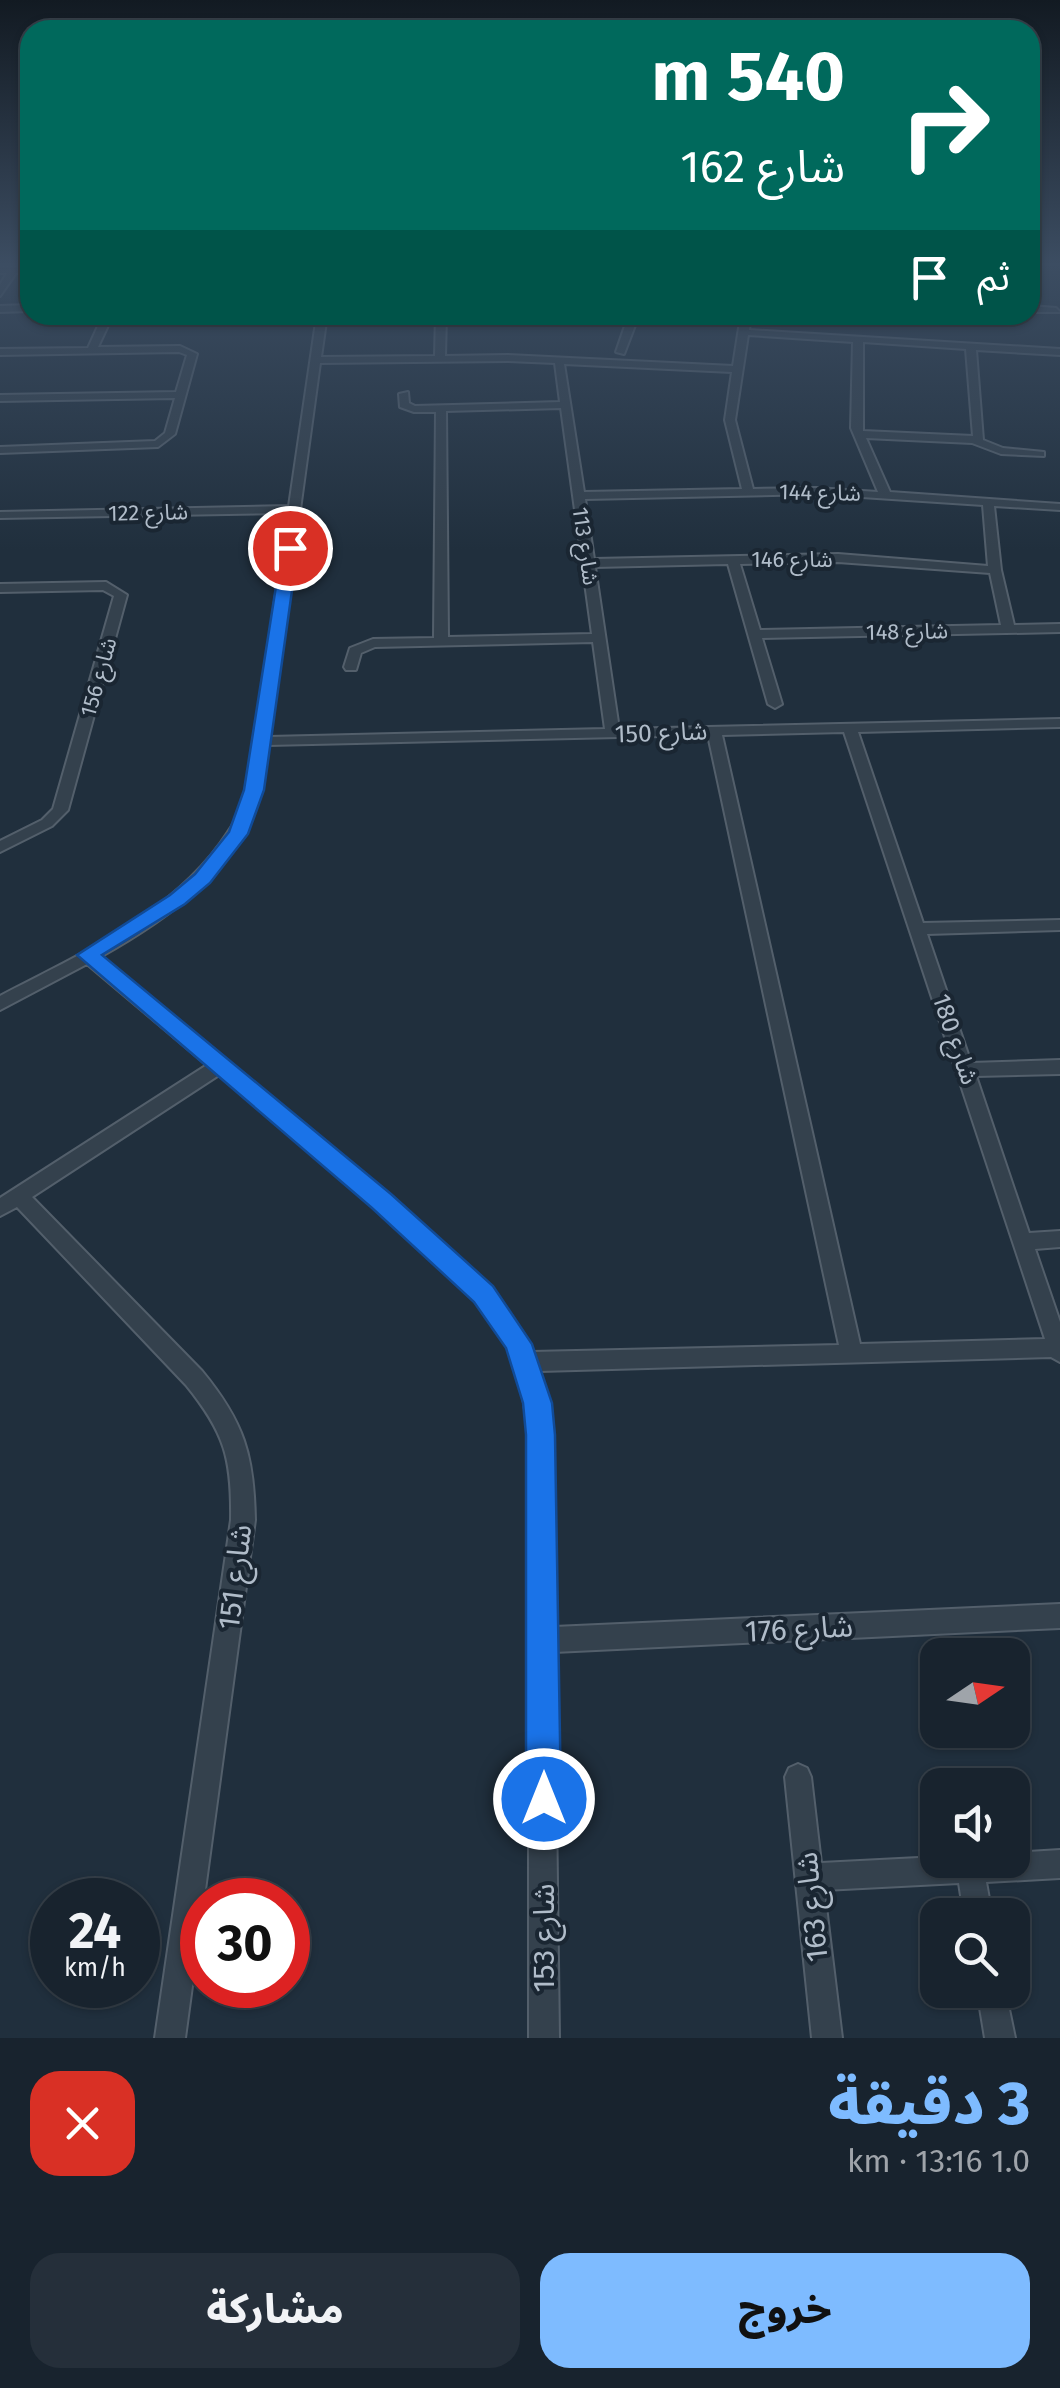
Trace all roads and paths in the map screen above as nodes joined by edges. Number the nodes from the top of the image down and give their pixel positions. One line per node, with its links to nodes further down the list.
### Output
1 (191, 360): 10 (street)
2 (317, 360): 23 (street)
3 (559, 360): 12 (street, شارع 113)
4 (561, 360): 8 (street)
5 (737, 360): 8 (street)
6 (857, 360): 14 (street)
7 (973, 360): 15 (street)
8 (736, 369): 18 (street)
9 (404, 394): 13 (street)
10 (180, 395): 11 (street); 16 (street)
11 (0, 398)
12 (566, 404): 13 (street); 20 (street, شارع 113)
13 (441, 408): 33 (street)
14 (858, 434): 15 (street); 19 (street)
15 (975, 440): 17 (street)
16 (0, 450)
17 (1040, 454)
18 (748, 492): 19 (street, شارع 144); 20 (street, شارع 144)
19 (885, 494): 21 (street, شارع 144)
20 (579, 496): 26 (street, شارع 113)
21 (988, 501): 22 (street, شارع 144); 27 (street)
22 (1060, 507)
23 (296, 509): 24 (street, شارع 122); 40 (street)
24 (0, 515)
25 (733, 559): 26 (street, شارع 146); 27 (street, شارع 146); 31 (street)
26 (589, 563): 32 (street, شارع 113)
27 (995, 570): 30 (street)
28 (0, 588): 41 (street, شارع 156)
29 (1060, 628): 30 (street, شارع 148)
30 (1008, 629): 31 (street, شارع 148)
31 (755, 634): 35 (street)
32 (599, 638): 33 (street); 39 (street, شارع 113)
33 (442, 641): 34 (street)
34 (351, 667)
35 (775, 704)
36 (1060, 723): 37 (street, شارع 150)
37 (849, 727): 38 (street, شارع 150); 43 (street, شارع 180)
38 (714, 730): 39 (street, شارع 150); 53 (street)
39 (613, 733): 40 (street, شارع 150)
40 (261, 742): 44 (street)
41 (0, 846)
42 (1060, 925): 43 (street)
43 (918, 929): 48 (street, شارع 180)
44 (88, 955): 45 (street); 46 (street, شارع 153)
45 (0, 1004)
46 (220, 1066): 49 (street); 54 (street, شارع 153)
47 (1060, 1066): 48 (street)
48 (966, 1070): 51 (street, شارع 180)
49 (9, 1202): 63 (street, شارع 151)
50 (1060, 1239): 51 (street)
51 (1023, 1240): 52 (street, شارع 180)
52 (1059, 1351): 53 (street)
53 (852, 1356): 54 (street)
54 (526, 1362): 56 (street, شارع 153)
55 (1058, 1617): 56 (street, شارع 176)
56 (544, 1640): 64 (street, شارع 153)
57 (798, 1777): 61 (street, شارع 163)
58 (1060, 1864): 59 (street)
59 (1030, 1866)
60 (920, 1871): 61 (street)
61 (809, 1877): 65 (street, شارع 163)
62 (994, 2008): 66 (street)
63 (170, 2038)
64 (544, 2038)
65 (826, 2038)
66 (1000, 2038)

